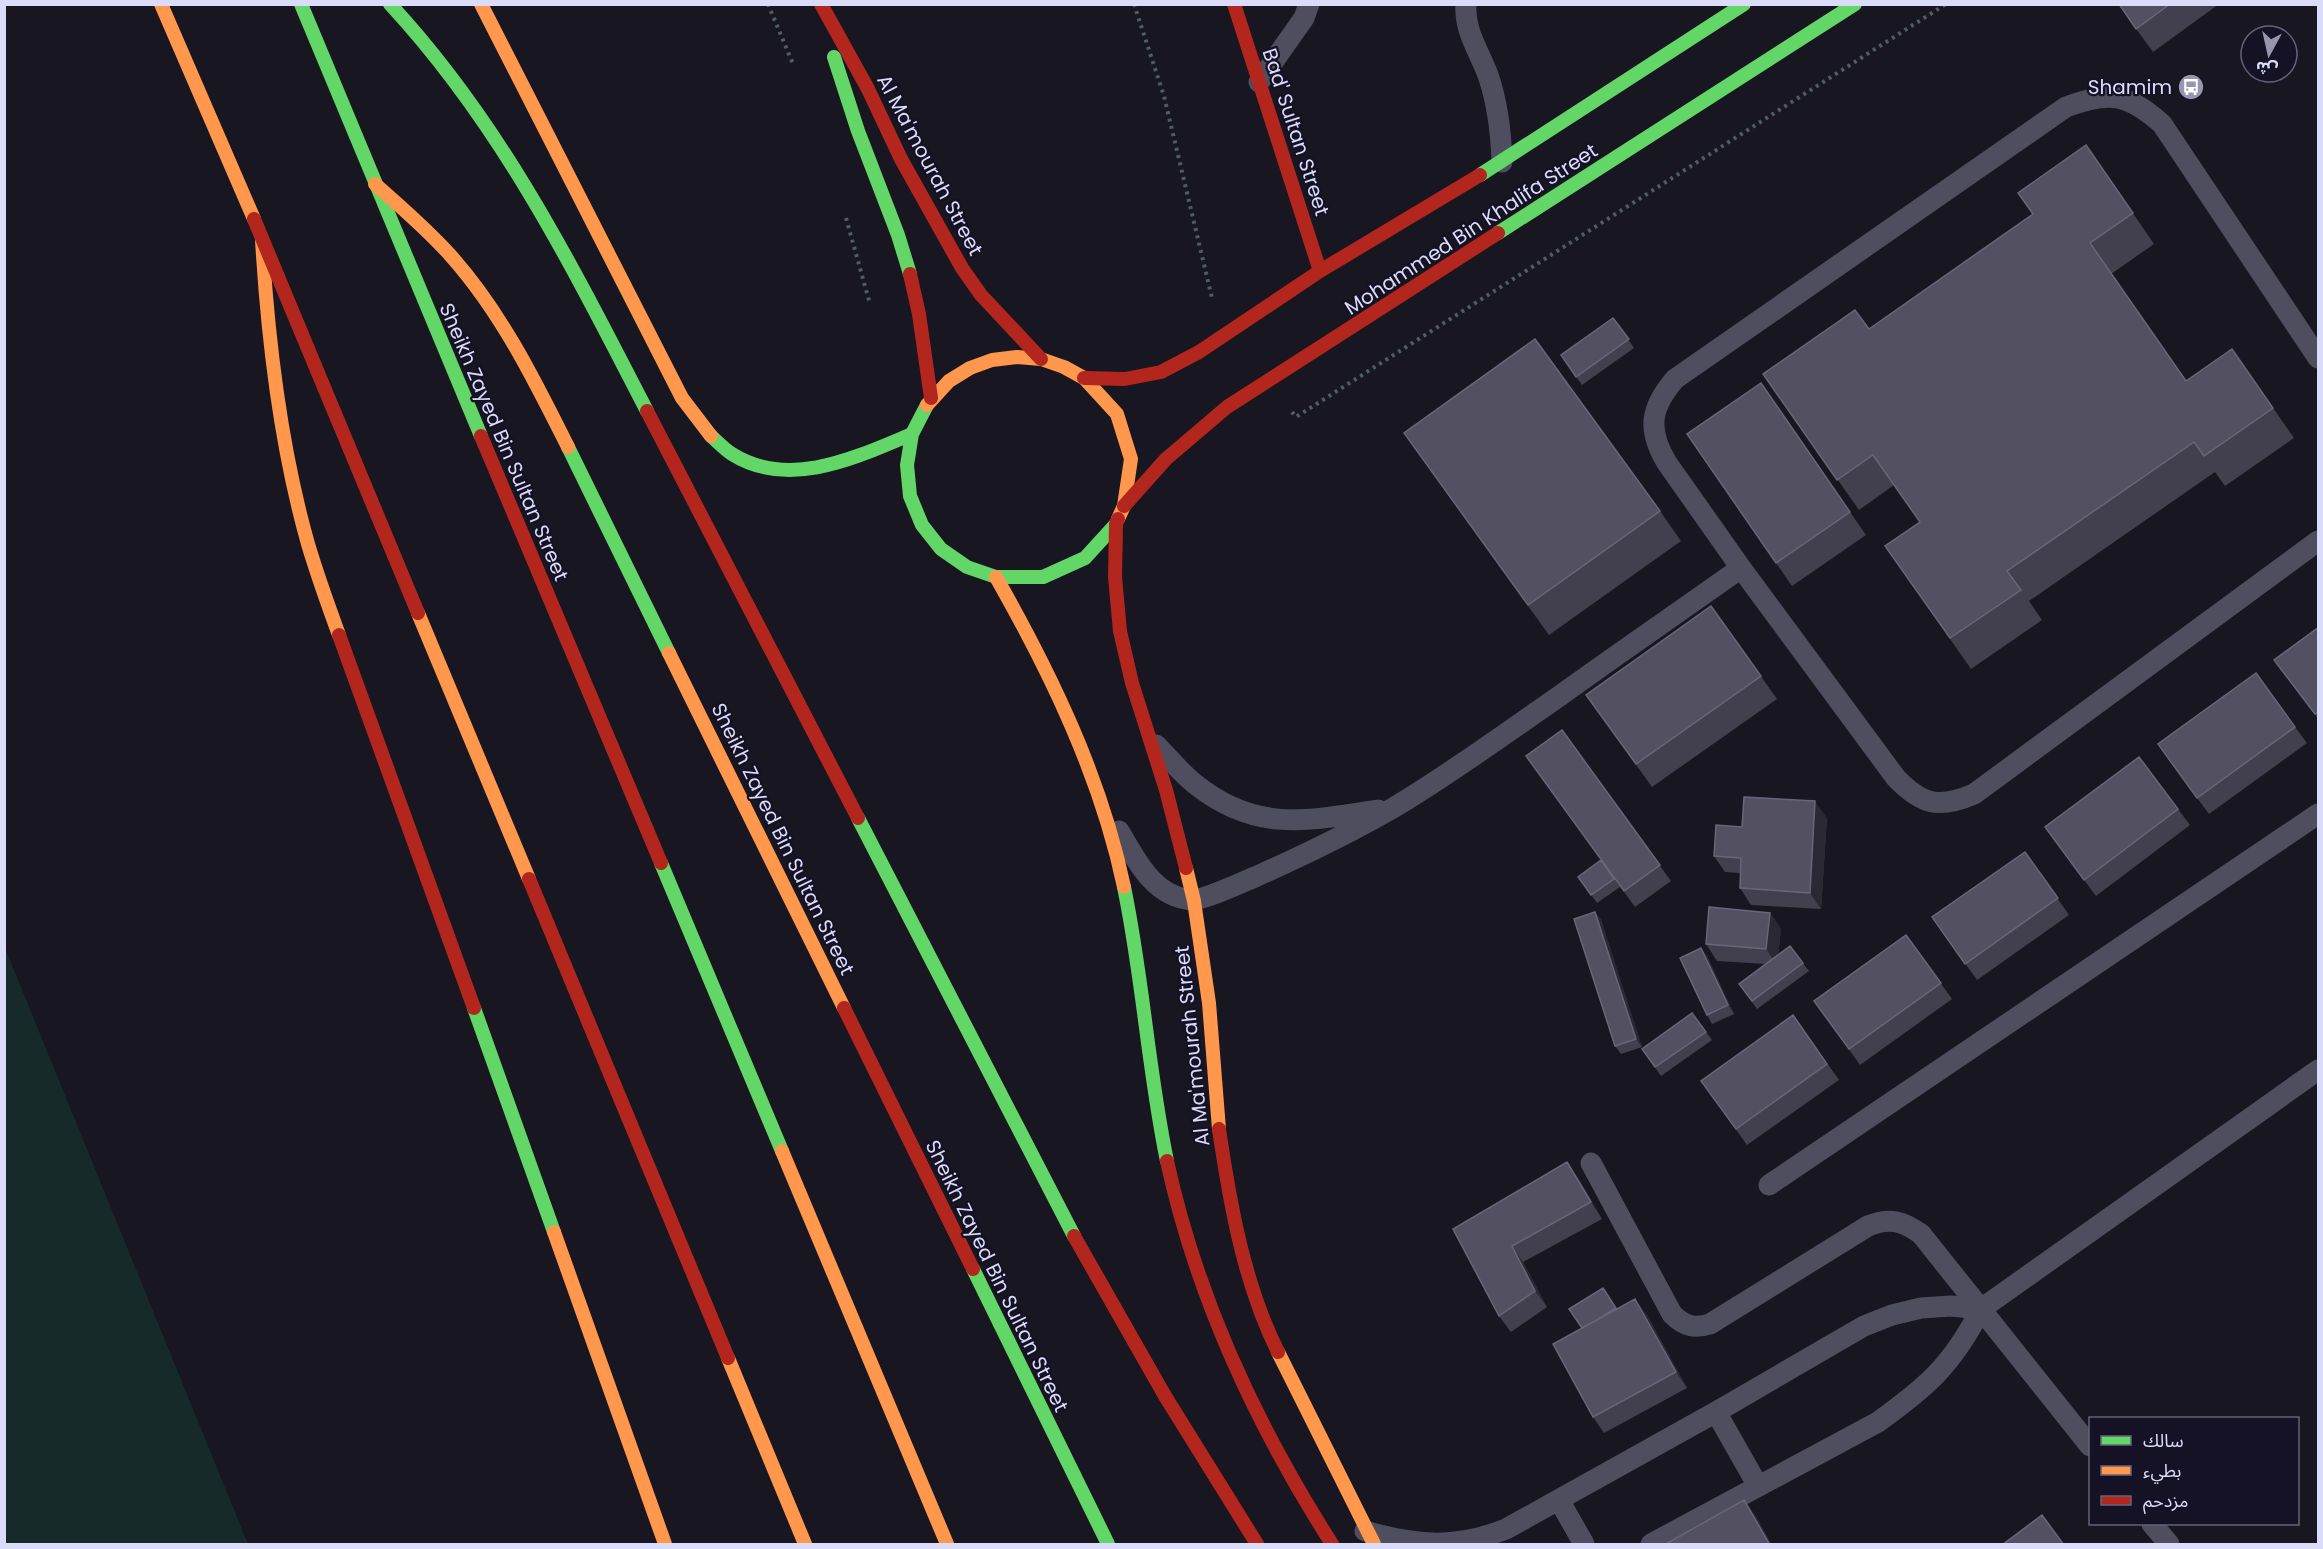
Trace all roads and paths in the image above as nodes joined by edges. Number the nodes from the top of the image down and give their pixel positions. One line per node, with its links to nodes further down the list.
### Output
1 (161, 4): 16 (main road)
2 (301, 4): 15 (main road, Sheikh Zayed Bin Sultan Street)
3 (390, 4): 49 (main road)
4 (481, 4): 24 (main road)
5 (1134, 4): 18 (path)
6 (1234, 4): 13 (main road, Bad' Sultan Street)
7 (1309, 4): 13 (lane)
8 (1466, 4): 14 (lane)
9 (1744, 4): 14 (main road, Mohammed Bin Khalifa Street)
10 (1855, 4): 25 (main road, Mohammed Bin Khalifa Street)
11 (1946, 4): 23 (path)
12 (821, 5): 20 (main road, Al Ma'mourah Street); 22 (main road, Al Ma'mourah Street)
13 (1259, 82): 17 (main road, Bad' Sultan Street)
14 (1502, 162): 17 (main road, Mohammed Bin Khalifa Street)
15 (375, 184): 47 (main road, Sheikh Zayed Bin Sultan Street); 48 (main road, Sheikh Zayed Bin Sultan Street)
16 (262, 238): 45 (main road); 46 (main road)
17 (1320, 271): 21 (main road, Mohammed Bin Khalifa Street)
18 (1213, 305)
19 (2319, 358): 28 (lane)
20 (1041, 359): 21 (main road); 22 (main road)
21 (1084, 378): 25 (main road)
22 (931, 398): 24 (main road)
23 (1296, 417)
24 (912, 434): 29 (main road)
25 (1124, 506): 26 (main road)
26 (1116, 524): 29 (main road); 30 (main road, Al Ma'mourah Street)
27 (2319, 541): 28 (lane)
28 (1740, 568): 32 (lane)
29 (996, 577): 31 (main road, Al Ma'mourah Street)
30 (1150, 738): 32 (lane); 34 (main road, Al Ma'mourah Street)
31 (1100, 798): 34 (lane); 50 (main road, Al Ma'mourah Street)
32 (1394, 807): 34 (lane)
33 (2319, 814): 37 (lane)
34 (1194, 901): 44 (main road, Al Ma'mourah Street)
35 (2319, 1070): 38 (lane)
36 (1591, 1163): 38 (lane)
37 (1769, 1185)
38 (1981, 1309): 39 (lane); 40 (lane); 41 (lane)
39 (1716, 1412): 41 (lane); 42 (lane)
40 (2089, 1444)
41 (1758, 1486): 52 (lane)
42 (1559, 1500): 44 (lane); 51 (lane)
43 (2153, 1525): 53 (lane)
44 (1370, 1538)
45 (665, 1545)
46 (805, 1545)
47 (946, 1545)
48 (1108, 1545)
49 (1257, 1545)
50 (1332, 1545)
51 (1584, 1545)
52 (1650, 1545)
53 (2169, 1545)

